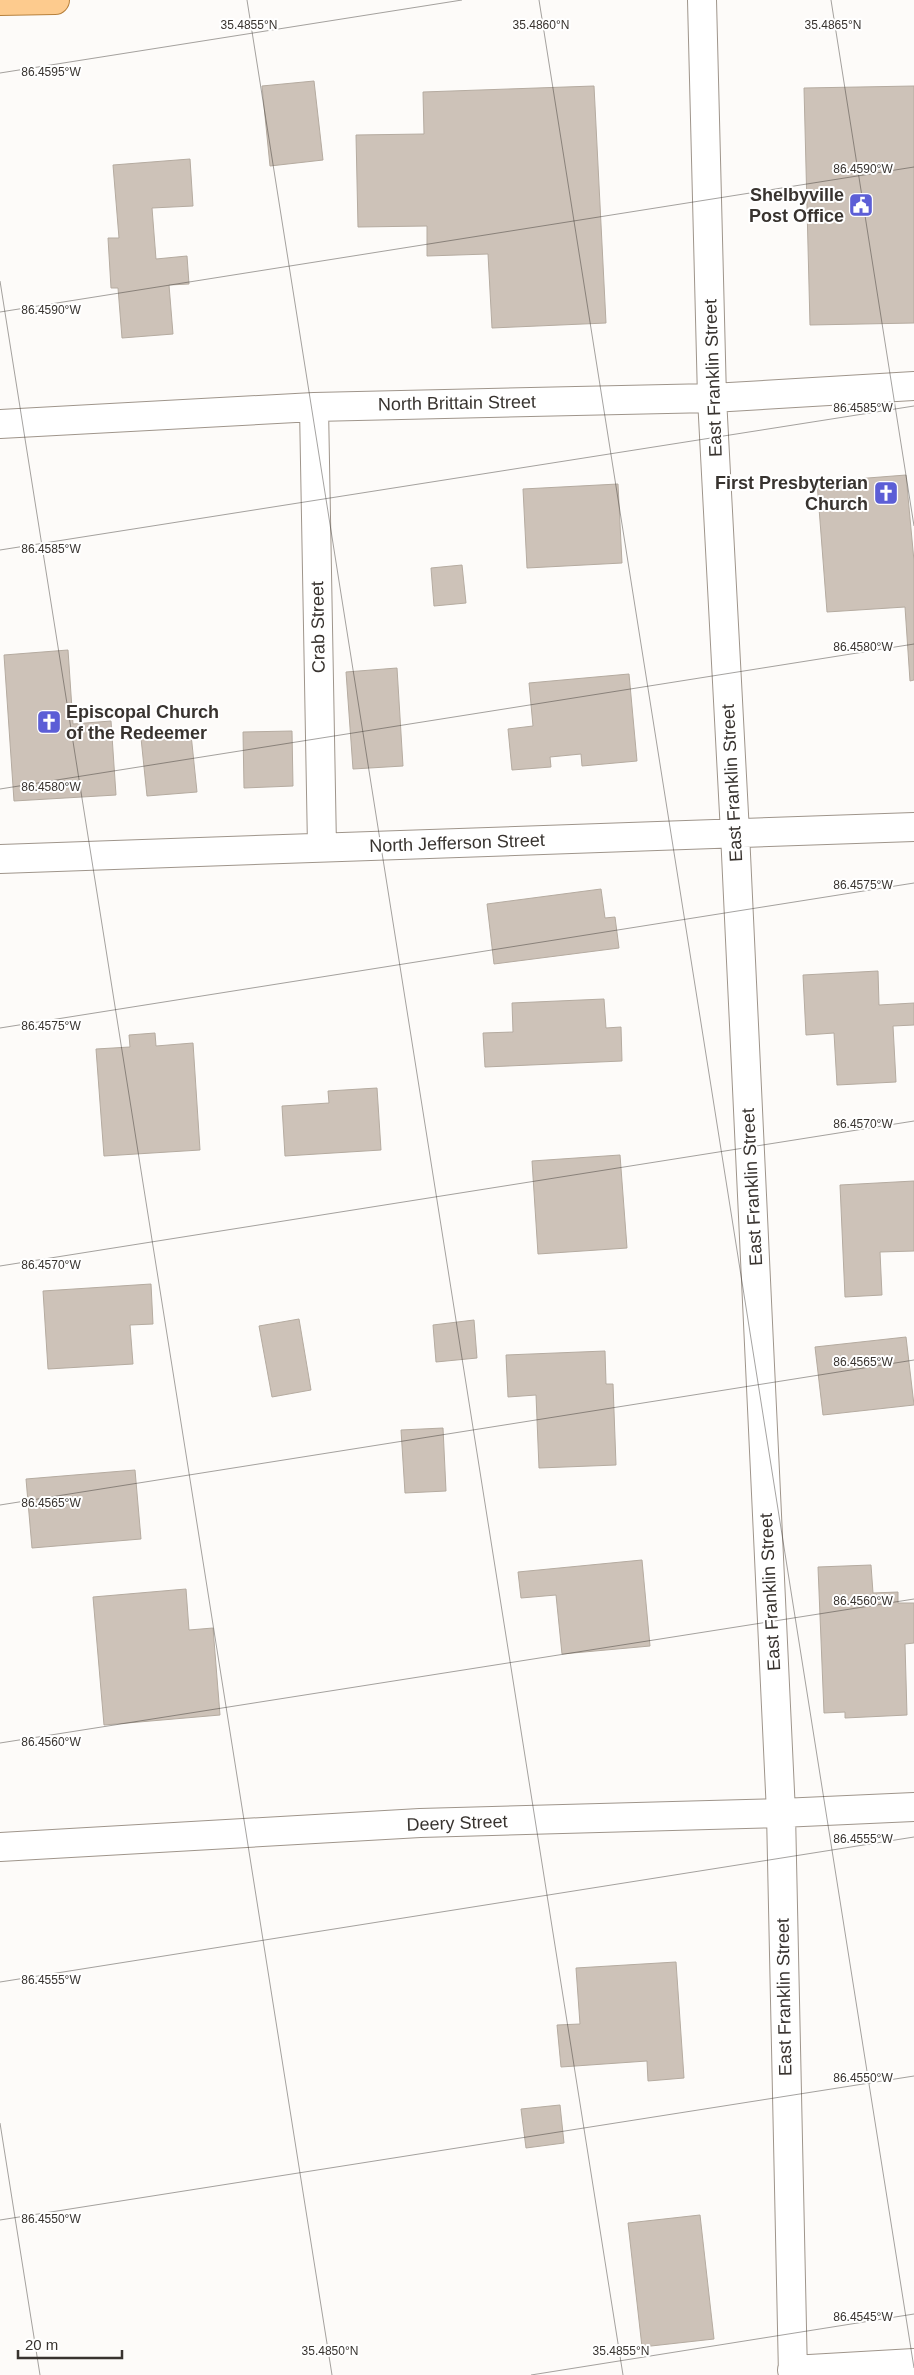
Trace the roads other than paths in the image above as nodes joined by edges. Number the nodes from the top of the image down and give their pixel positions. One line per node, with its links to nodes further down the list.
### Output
1 (55, 0): 3 (main road)
2 (702, 0): 5 (street, East Franklin Street)
3 (0, 1)
4 (914, 386): 5 (street, North Brittain Street)
5 (712, 398): 6 (street, North Brittain Street); 9 (street, East Franklin Street)
6 (314, 407): 7 (street, North Brittain Street); 10 (street, Crab Street)
7 (0, 424)
8 (914, 827): 9 (street, North Jefferson Street)
9 (735, 833): 10 (street, North Jefferson Street); 13 (street, East Franklin Street)
10 (322, 847): 11 (street, North Jefferson Street)
11 (0, 859)
12 (914, 1807): 13 (street, Deery Street)
13 (781, 1813): 14 (street, Deery Street); 16 (street, East Franklin Street)
14 (0, 1846)
15 (914, 2363): 16 (street)
16 (792, 2372)

